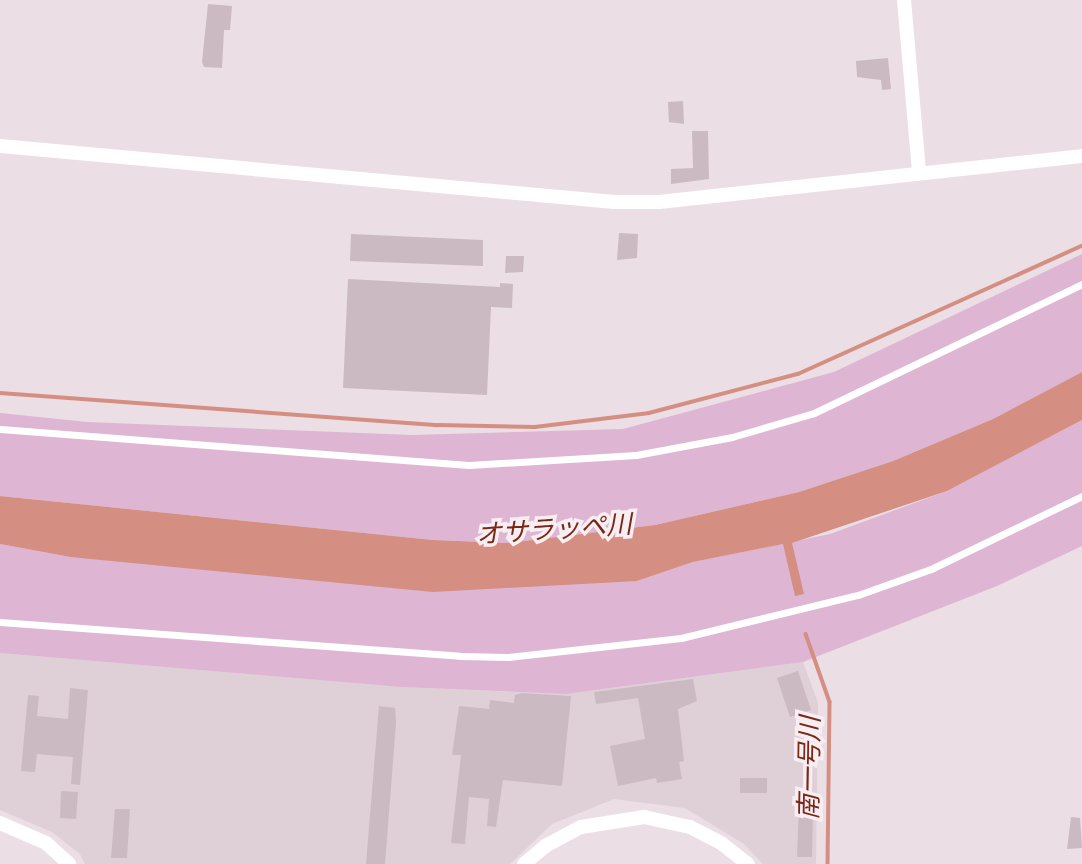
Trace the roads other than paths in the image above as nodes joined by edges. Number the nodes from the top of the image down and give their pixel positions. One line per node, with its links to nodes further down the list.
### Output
1 (904, 0): 4 (street)
2 (0, 146): 4 (street)
3 (1082, 156): 4 (street)
4 (919, 173)
5 (1082, 284): 6 (lane)
6 (0, 429)
7 (1082, 496): 8 (lane)
8 (0, 622)
9 (0, 823): 10 (street)
10 (69, 864)
11 (524, 864): 12 (street)
12 (748, 864)

